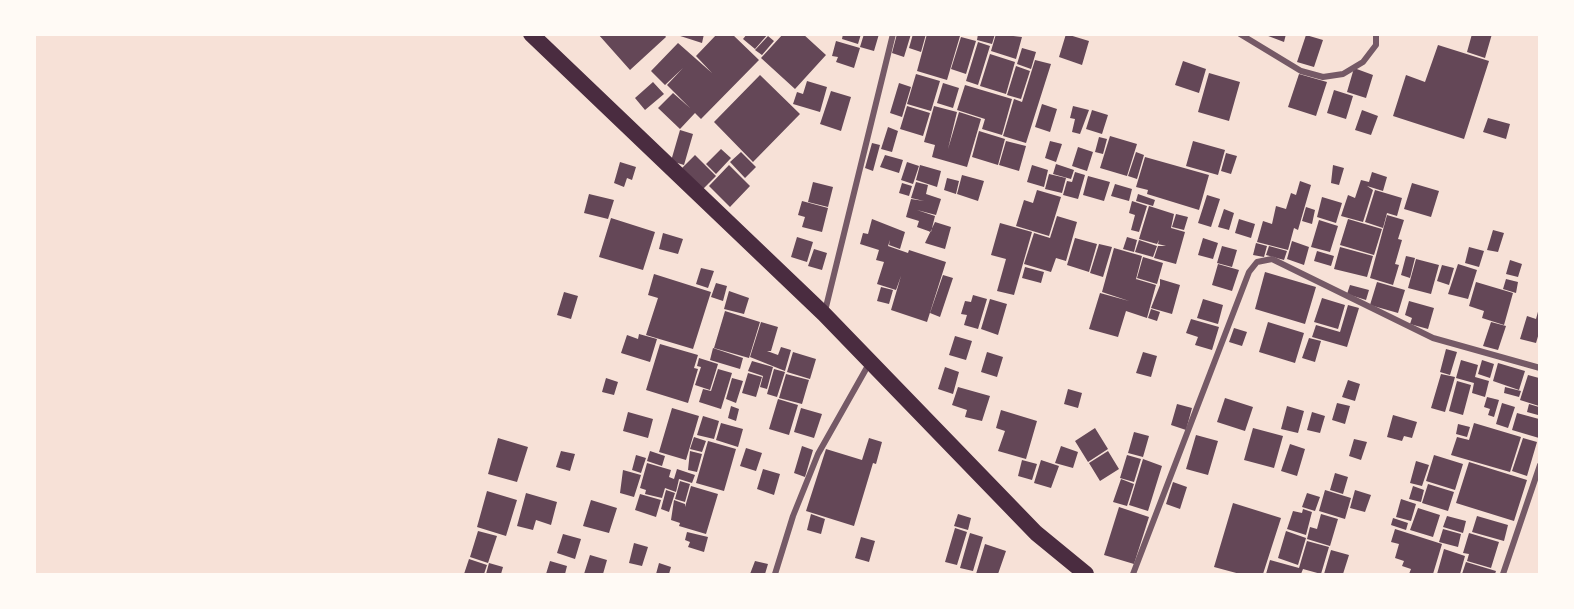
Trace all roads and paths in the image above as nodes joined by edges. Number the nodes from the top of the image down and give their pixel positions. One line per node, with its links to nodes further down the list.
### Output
1 (531, 34): 5 (highway)
2 (893, 34): 5 (street)
3 (1240, 34): 4 (street)
4 (1376, 34)
5 (824, 314): 6 (highway)
6 (870, 362): 9 (street); 10 (highway)
7 (1539, 368): 11 (street)
8 (1539, 465): 12 (street)
9 (775, 574)
10 (1086, 574)
11 (1133, 574)
12 (1503, 574)

